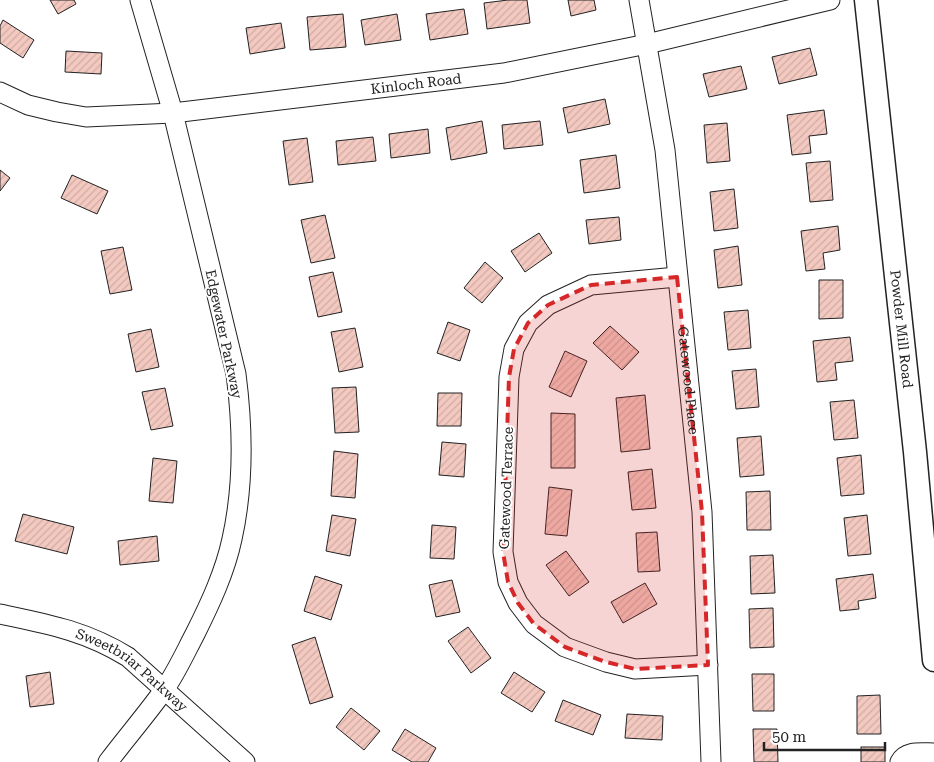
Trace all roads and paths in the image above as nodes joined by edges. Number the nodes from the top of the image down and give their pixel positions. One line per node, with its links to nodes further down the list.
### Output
1 (140, 0): 7 (street, Edgewater Parkway)
2 (639, 0): 5 (street, Gatewood Place)
3 (830, 0): 5 (street, Kinloch Road)
4 (866, 0): 10 (main road, Powder Mill Road)
5 (647, 44): 7 (street, Kinloch Road); 8 (street, Gatewood Place)
6 (0, 92): 7 (street, Kinloch Road)
7 (172, 113): 12 (street, Edgewater Parkway)
8 (677, 277): 11 (street, Gatewood Place); 11 (street, Gatewood Terrace)
9 (0, 614): 12 (street, Sweetbriar Parkway)
10 (934, 660)
11 (708, 666): 16 (street, Gatewood Place)
12 (164, 690): 14 (street, Edgewater Parkway); 15 (street, Sweetbriar Parkway)
13 (934, 753): 17 (street)
14 (108, 762)
15 (245, 762)
16 (711, 762)
17 (900, 762)

